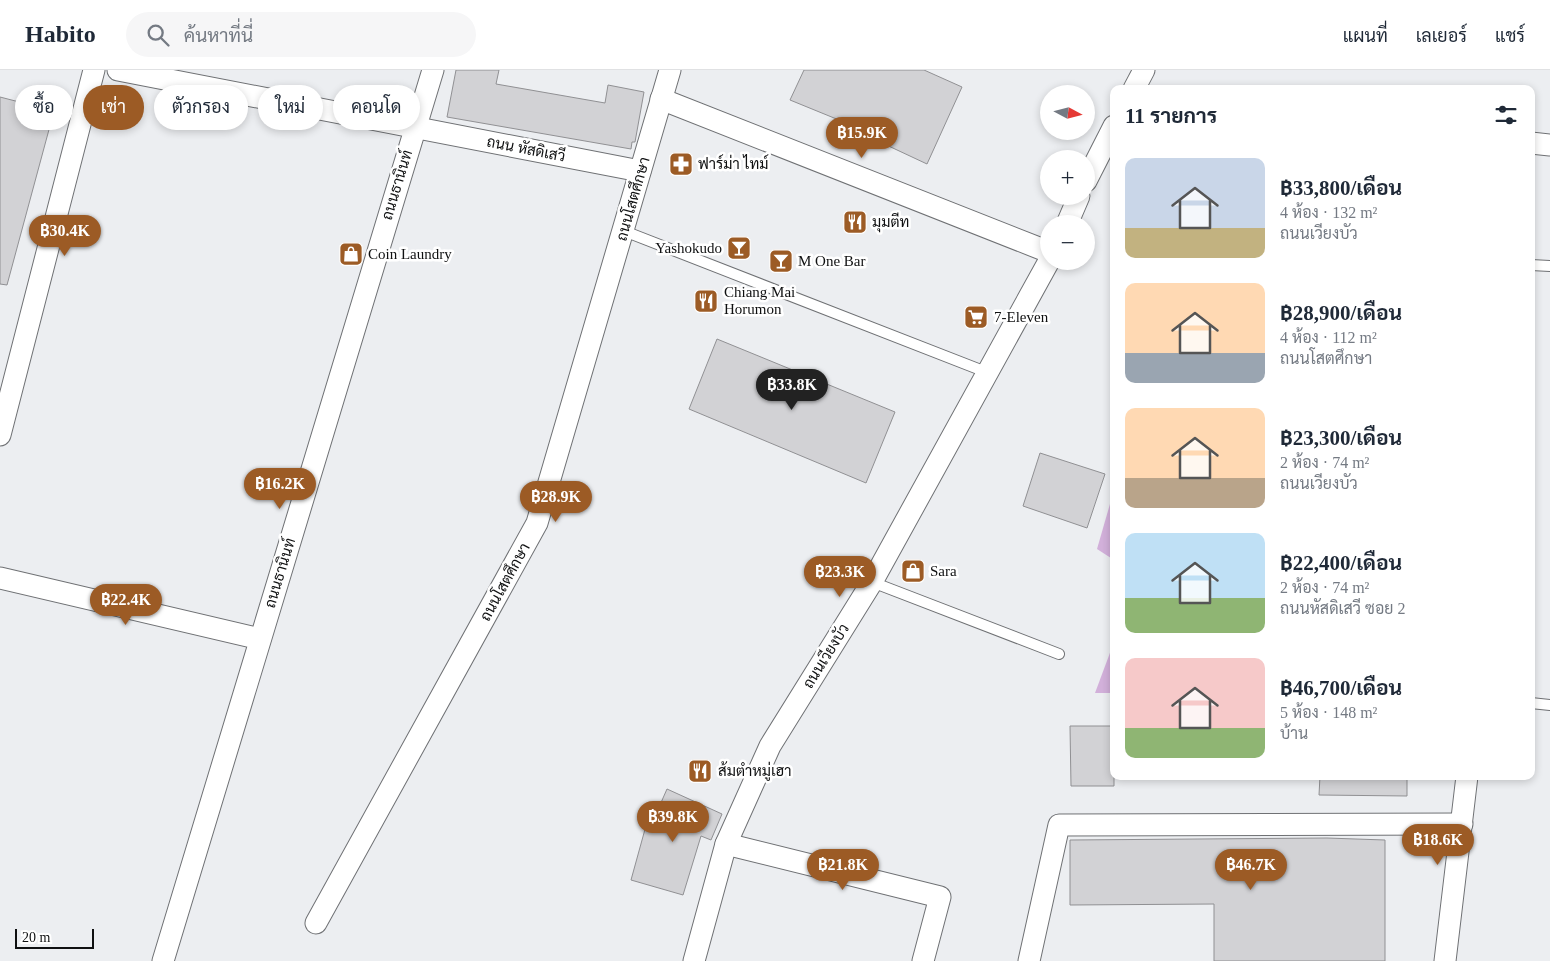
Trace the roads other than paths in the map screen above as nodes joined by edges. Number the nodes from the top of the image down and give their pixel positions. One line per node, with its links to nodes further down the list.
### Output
1 (94, 70): 23 (street)
2 (433, 70): 8 (street, ถนนธานินท์)
3 (670, 70): 7 (street, ถนนโสตศึกษา)
4 (1144, 70): 6 (street)
5 (129, 71): 9 (street, ถนน หัสดิเสวี)
6 (1136, 85)
7 (661, 99): 16 (street, ถนนโสตศึกษา); 18 (street)
8 (420, 109)
9 (333, 111)
10 (420, 128): 16 (street, ถนน หัสดิเสวี)
11 (413, 130): 26 (street, ถนนธานินท์)
12 (1110, 134): 15 (street)
13 (1535, 143): 14 (street)
14 (1550, 145)
15 (1095, 163)
16 (640, 171): 17 (street, ถนนโสตศึกษา)
17 (624, 231): 22 (lane); 33 (street, ถนนโสตศึกษา)
18 (1040, 248)
19 (1535, 265): 20 (lane)
20 (1550, 266)
21 (1044, 270): 22 (street, ถนนเวียงบัว)
22 (986, 372): 25 (street, ถนนเวียงบัว)
23 (0, 435)
24 (0, 578): 26 (street)
25 (872, 582): 27 (lane); 32 (street, ถนนเวียงบัว)
26 (260, 638): 34 (street, ถนนธานินท์)
27 (1060, 654)
28 (1535, 703): 29 (lane)
29 (1550, 705)
30 (1467, 780): 31 (street)
31 (1462, 824): 37 (street); 38 (street)
32 (726, 844): 35 (street, ถนนเวียงบัว); 36 (street)
33 (316, 923)
34 (163, 961)
35 (694, 961)
36 (923, 961)
37 (1029, 961)
38 (1445, 961)

